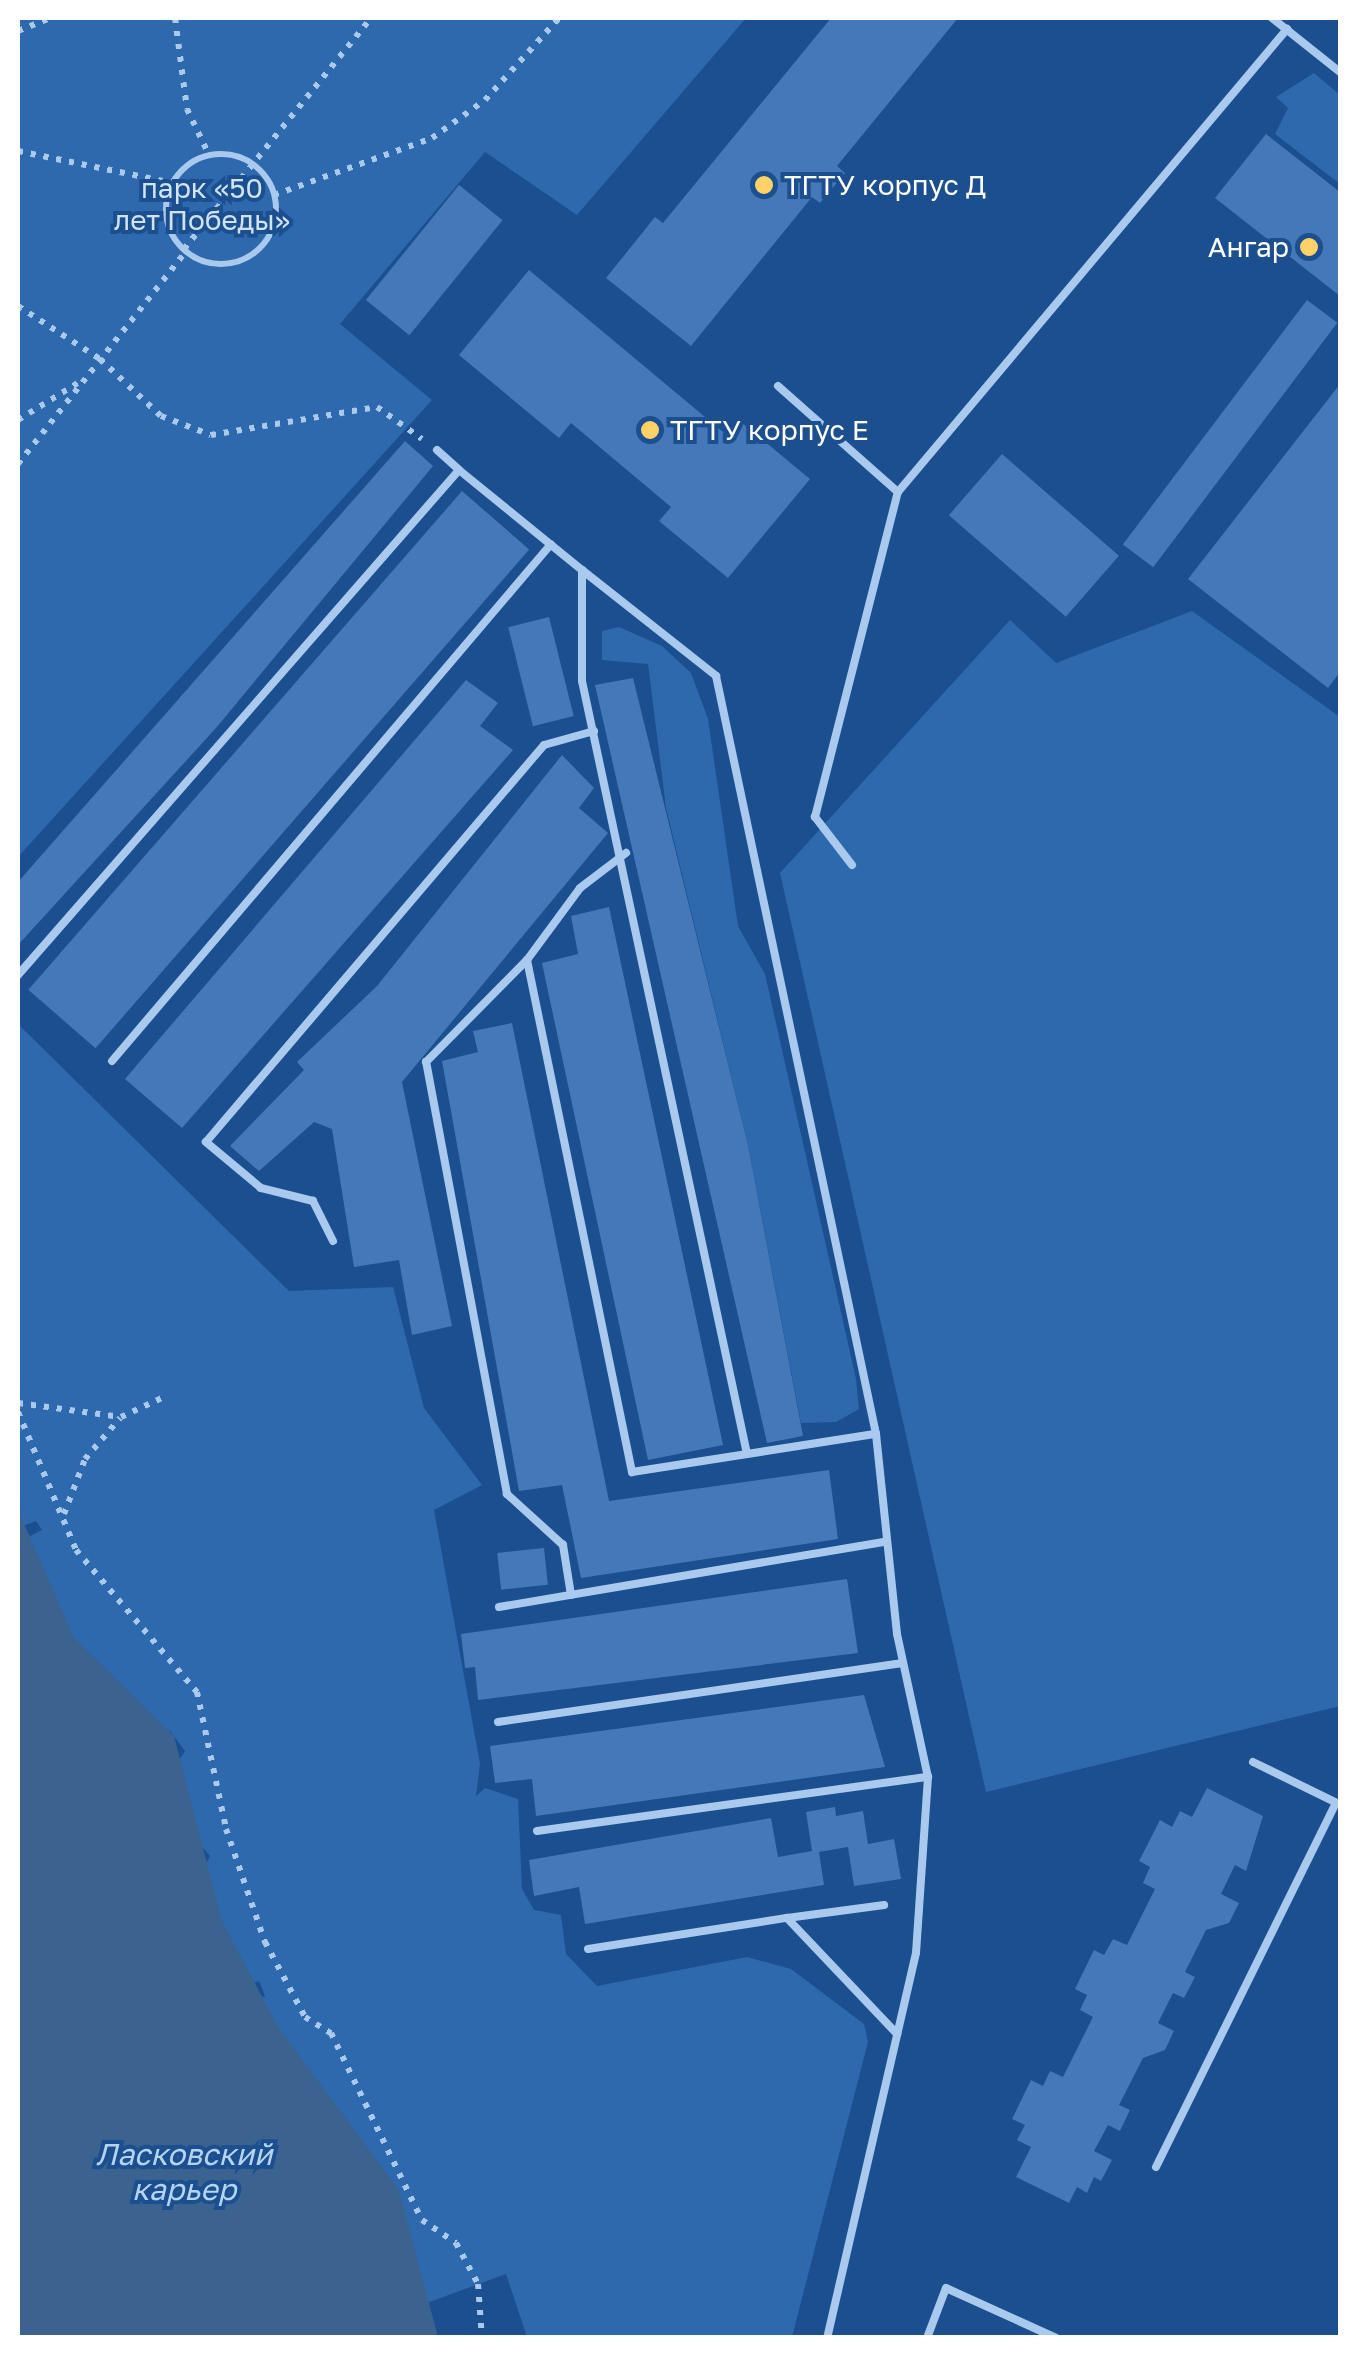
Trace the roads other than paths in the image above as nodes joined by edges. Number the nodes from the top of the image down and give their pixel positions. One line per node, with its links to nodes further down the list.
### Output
1 (1272, 18): 2 (lane)
2 (1287, 29): 3 (lane); 7 (lane)
3 (1340, 72)
4 (778, 386): 7 (lane)
5 (437, 450): 6 (lane)
6 (459, 470): 8 (lane); 14 (lane)
7 (898, 492): 12 (lane)
8 (551, 544): 9 (lane); 15 (lane)
9 (582, 570): 10 (lane); 17 (lane)
10 (594, 731): 11 (lane); 16 (lane)
11 (626, 854): 13 (lane); 18 (lane)
12 (852, 865)
13 (527, 960): 18 (lane); 20 (lane)
14 (18, 974)
15 (112, 1062)
16 (332, 1241)
17 (876, 1434): 18 (lane); 19 (lane)
18 (746, 1454)
19 (884, 1542): 20 (lane); 22 (lane)
20 (572, 1595): 21 (lane)
21 (499, 1606)
22 (903, 1662): 23 (lane); 25 (lane)
23 (498, 1722)
24 (1253, 1762): 26 (lane)
25 (928, 1777): 27 (lane); 31 (lane)
26 (1338, 1804): 32 (lane)
27 (536, 1831)
28 (884, 1905): 29 (lane)
29 (787, 1918): 30 (lane); 31 (lane)
30 (588, 1949)
31 (897, 2034): 33 (lane)
32 (1156, 2167)
33 (827, 2338)
34 (927, 2338): 35 (lane)
35 (1056, 2338)

